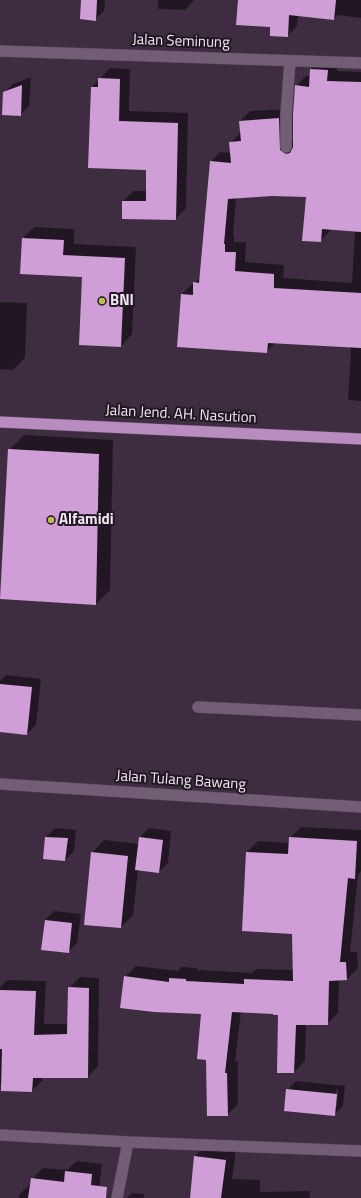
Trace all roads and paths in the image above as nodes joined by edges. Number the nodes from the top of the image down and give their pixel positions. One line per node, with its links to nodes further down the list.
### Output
1 (0, 50): 2 (street, Jalan Seminung)
2 (290, 61): 3 (street, Jalan Seminung); 4 (street)
3 (361, 63)
4 (286, 147)
5 (0, 422): 6 (highway, Jalan Jend. AH. Nasution)
6 (361, 438)
7 (198, 707): 8 (street)
8 (361, 715)
9 (0, 784): 10 (street, Jalan Tulang Bawang)
10 (361, 807)
11 (0, 1135): 12 (street)
12 (128, 1142): 13 (street); 14 (street)
13 (361, 1151)
14 (117, 1198)

